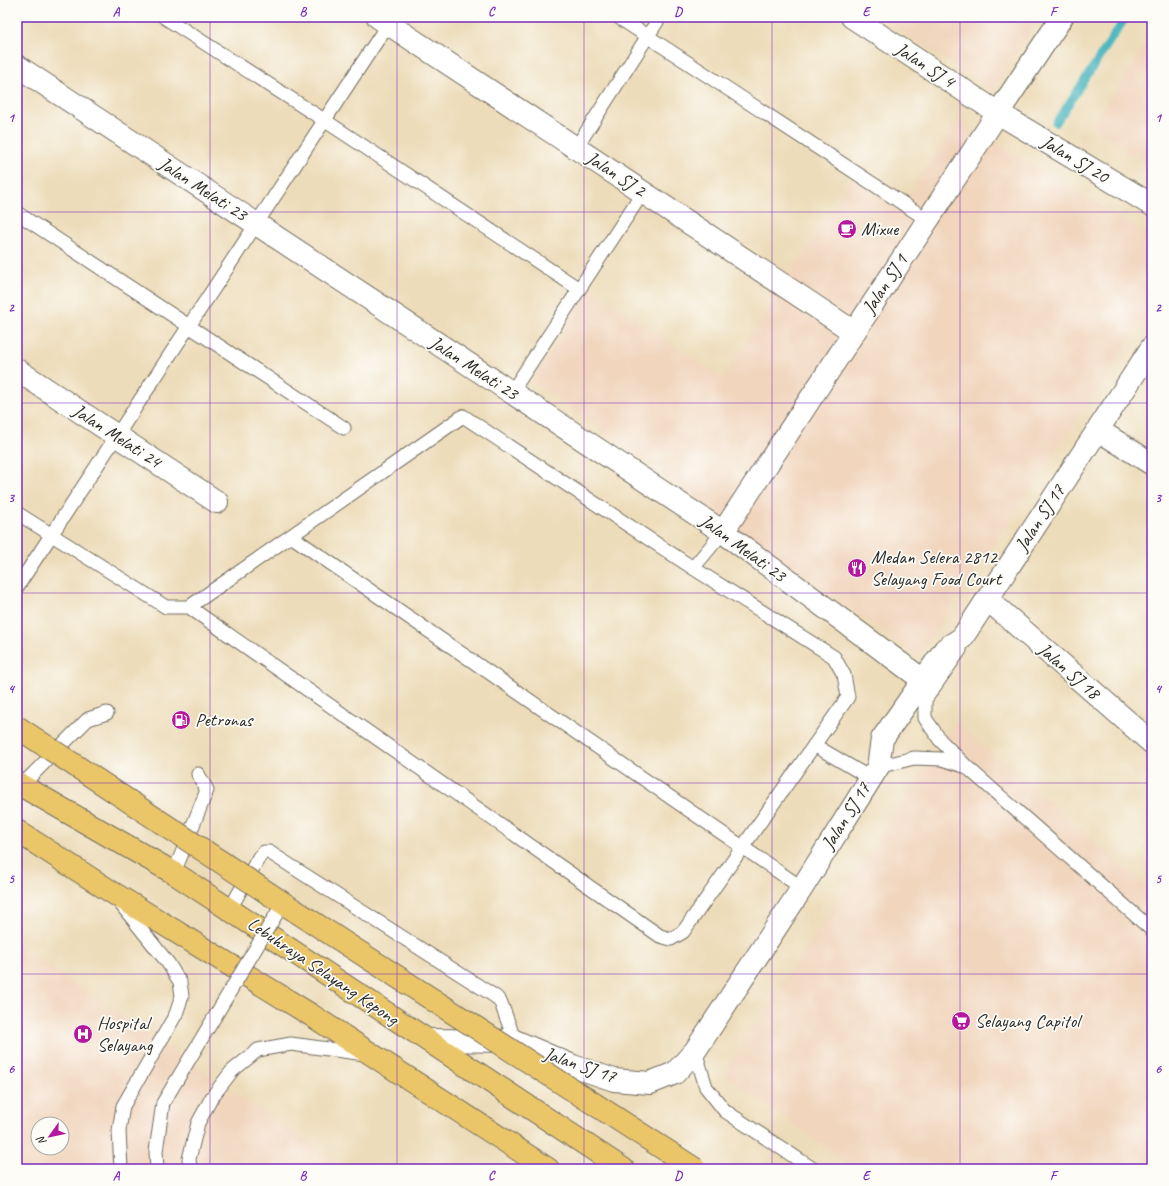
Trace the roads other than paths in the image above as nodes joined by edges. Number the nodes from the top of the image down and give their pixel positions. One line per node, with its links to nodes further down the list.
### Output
1 (164, 17): 10 (lane)
2 (618, 17): 7 (lane)
3 (660, 17): 7 (lane)
4 (852, 17): 9 (street, Jalan SJ 4)
5 (1062, 17): 9 (street, Jalan SJ 1)
6 (383, 20): 10 (lane); 11 (street, Jalan SJ 2)
7 (648, 36): 11 (lane); 15 (lane)
8 (17, 66): 16 (street, Jalan Melati 23)
9 (998, 113): 13 (street, Jalan SJ 20); 15 (street, Jalan SJ 1)
10 (324, 120): 16 (lane); 17 (lane)
11 (576, 148): 12 (street, Jalan SJ 2)
12 (643, 192): 17 (lane); 19 (street, Jalan SJ 2)
13 (1152, 205)
14 (17, 213): 18 (lane)
15 (928, 220): 19 (street, Jalan SJ 1)
16 (256, 224): 18 (lane); 22 (street, Jalan Melati 23)
17 (579, 289): 22 (lane)
18 (189, 326): 23 (lane); 25 (lane)
19 (854, 332): 29 (street, Jalan SJ 1)
20 (1152, 347): 24 (street, Jalan SJ 17)
21 (17, 370): 25 (street, Jalan Melati 24)
22 (511, 392): 29 (street, Jalan Melati 23)
23 (344, 428)
24 (1098, 430): 26 (street); 34 (street, Jalan SJ 17)
25 (116, 436): 27 (street, Jalan Melati 24); 30 (lane)
26 (1152, 464)
27 (217, 502)
28 (17, 513): 30 (lane)
29 (723, 532): 32 (lane); 37 (street, Jalan Melati 23)
30 (51, 535): 33 (lane); 35 (lane)
31 (291, 536): 32 (lane); 35 (lane); 47 (lane)
32 (693, 568): 41 (lane)
33 (17, 587)
34 (987, 599): 36 (street, Jalan SJ 17); 40 (street, Jalan SJ 18)
35 (189, 606): 47 (lane)
36 (962, 638): 37 (street, Jalan SJ 17); 42 (lane)
37 (923, 680): 43 (street, Jalan SJ 17)
38 (107, 713): 45 (lane)
39 (17, 727): 51 (main road, bridge)
40 (1152, 743)
41 (814, 744): 43 (lane); 47 (lane)
42 (968, 768): 43 (lane); 53 (lane)
43 (874, 772): 49 (street, Jalan SJ 17)
44 (198, 774): 48 (lane)
45 (19, 785): 48 (main road, Lebuhraya Selayang Kepong)
46 (17, 831): 50 (main road)
47 (742, 847): 49 (lane)
48 (174, 873): 52 (main road, Lebuhraya Selayang Kepong)
49 (802, 888): 56 (street, Jalan SJ 17)
50 (110, 891): 57 (main road); 58 (lane)
51 (283, 903): 59 (lane, bridge); 63 (main road, bridge)
52 (230, 909): 54 (main road, Lebuhraya Selayang Kepong); 55 (lane)
53 (1152, 930)
54 (428, 1040): 55 (street, Jalan SJ 17); 62 (main road, Lebuhraya Selayang Kepong)
55 (515, 1042): 56 (street, Jalan SJ 17)
56 (695, 1051): 64 (lane)
57 (375, 1056): 60 (lane); 61 (main road)
58 (121, 1169)
59 (157, 1169)
60 (190, 1169)
61 (548, 1169)
62 (623, 1169)
63 (696, 1169)
64 (813, 1169)

